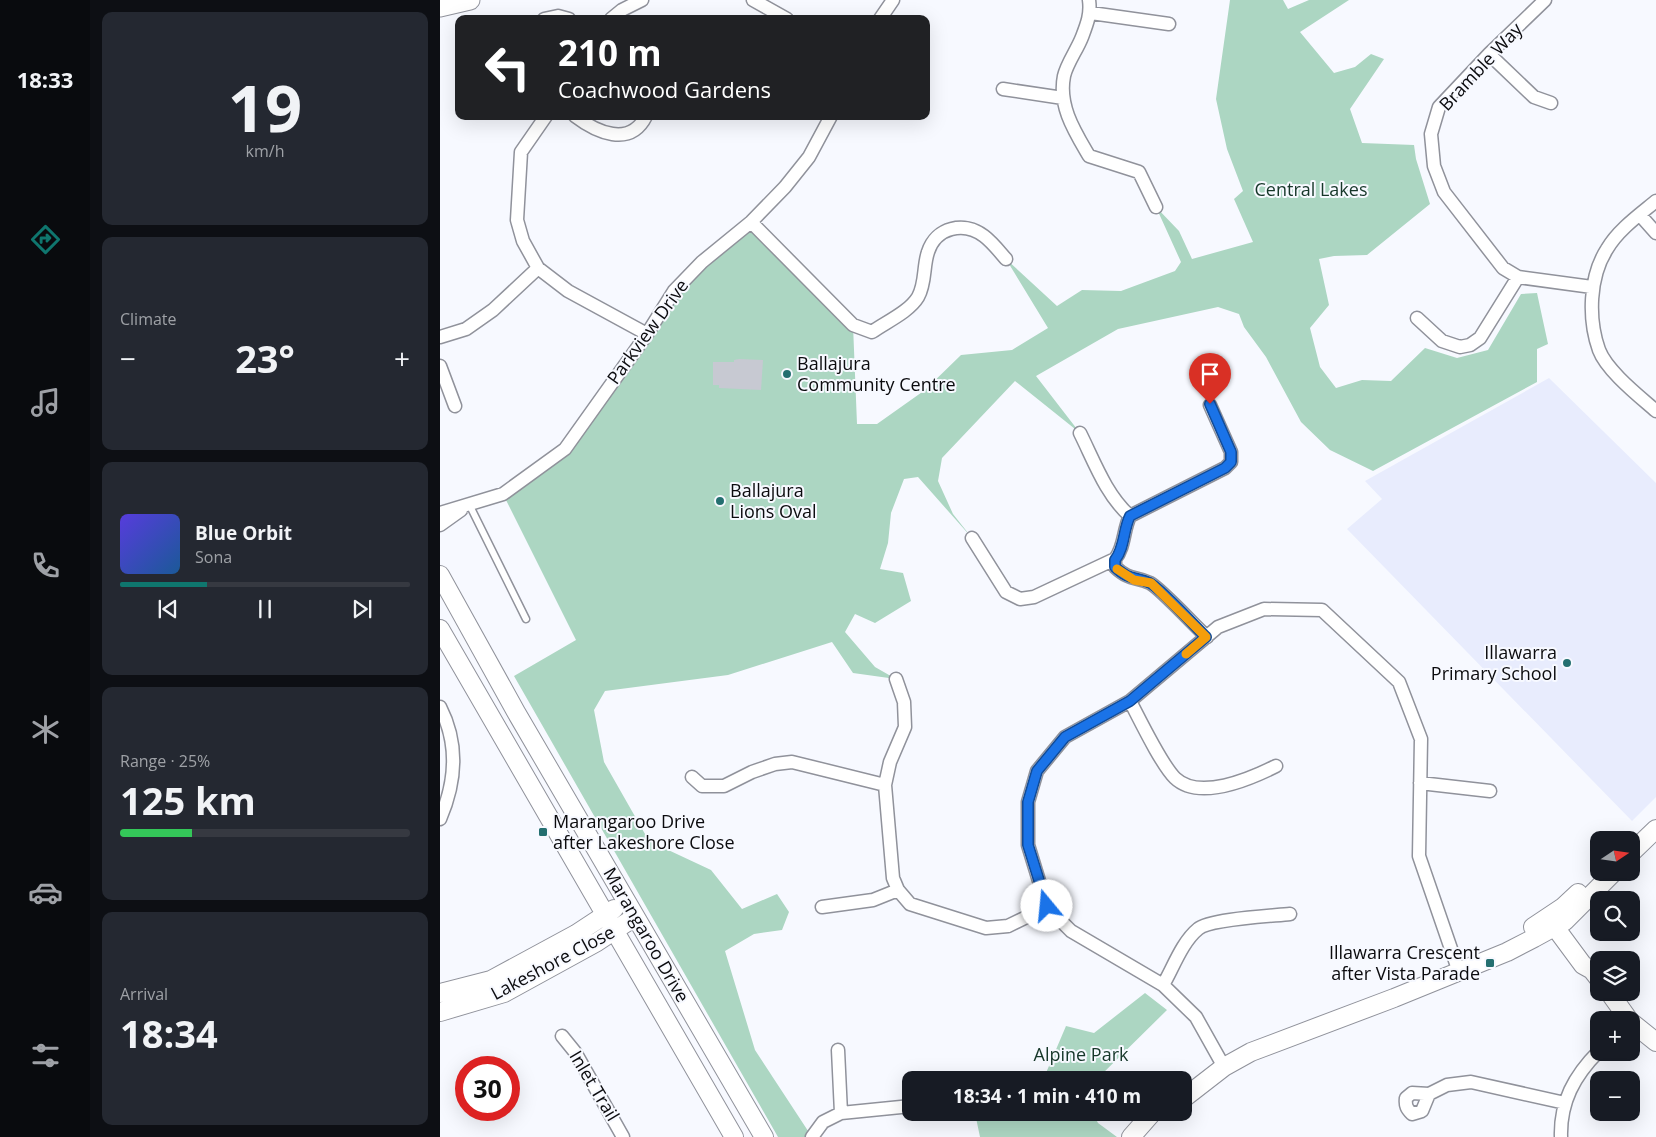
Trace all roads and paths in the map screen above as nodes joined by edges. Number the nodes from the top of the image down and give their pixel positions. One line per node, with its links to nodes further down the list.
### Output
1 (470, 0): 7 (main road)
2 (642, 0): 8 (street)
3 (752, 0): 9 (street)
4 (892, 0): 10 (street)
5 (1545, 0): 12 (street, Bramble Way)
6 (1090, 6): 11 (street); 14 (street)
7 (440, 7)
8 (616, 15)
9 (780, 15)
10 (883, 15)
11 (1169, 24)
12 (1489, 54): 15 (street); 27 (street, Bramble Way)
13 (1002, 89): 14 (street)
14 (1063, 98): 21 (street)
15 (1551, 103)
16 (543, 120): 26 (street)
17 (580, 120): 18 (street)
18 (644, 120)
19 (829, 120): 23 (street, Parkview Drive)
20 (1656, 201): 22 (street)
21 (1156, 207)
22 (1640, 215): 24 (street); 28 (street)
23 (750, 222): 25 (street); 30 (street, Parkview Drive)
24 (1656, 232)
25 (1006, 259)
26 (538, 268): 30 (street); 31 (street)
27 (1518, 277): 28 (street, Bramble Way); 29 (street)
28 (1592, 287): 35 (street)
29 (1417, 318)
30 (647, 334): 37 (street, Parkview Drive)
31 (440, 337)
32 (440, 366): 34 (street)
33 (1210, 404): 39 (street)
34 (455, 406)
35 (1656, 411)
36 (1080, 433): 39 (street)
37 (469, 504): 38 (street, Parkview Drive); 40 (street, Parkview Drive); 44 (lane)
38 (440, 513)
39 (1130, 516): 42 (street)
40 (440, 525)
41 (972, 538): 42 (street)
42 (1115, 560): 46 (street)
43 (440, 575): 63 (main road, Marangaroo Drive)
44 (526, 619)
45 (440, 629): 67 (main road, Marangaroo Drive)
46 (1206, 637): 48 (street); 52 (street)
47 (896, 679): 53 (street)
48 (1130, 701): 50 (street); 64 (street)
49 (440, 707): 55 (street)
50 (1276, 766)
51 (692, 777): 53 (street)
52 (1420, 783): 54 (street); 72 (street)
53 (885, 785): 62 (street)
54 (1490, 791)
55 (440, 819)
56 (1656, 819): 58 (main road)
57 (1656, 829): 59 (main road)
58 (1640, 834)
59 (1640, 844)
60 (1592, 881): 69 (main road)
61 (1603, 881): 69 (main road)
62 (898, 890): 64 (street); 65 (street)
63 (626, 900): 67 (main road, Lakeshore Close); 68 (main road, Marangaroo Drive)
64 (1047, 906): 73 (street)
65 (822, 907)
66 (1290, 914): 73 (street)
67 (606, 916): 70 (main road, Marangaroo Drive); 74 (main road, Lakeshore Close)
68 (635, 917): 70 (main road, Lakeshore Close); 92 (main road, Marangaroo Drive)
69 (1556, 919): 71 (main road); 72 (main road)
70 (614, 931): 75 (main road, Lakeshore Close); 91 (main road, Marangaroo Drive)
71 (1590, 958)
72 (1457, 966): 81 (main road)
73 (1163, 985): 81 (street)
74 (440, 993)
75 (440, 1012)
76 (1640, 1029): 78 (main road)
77 (562, 1036): 90 (street, Inlet Trail)
78 (1656, 1042)
79 (838, 1050): 87 (street)
80 (1590, 1061): 85 (street)
81 (1221, 1062): 82 (main road); 83 (main road)
82 (1192, 1080)
83 (1192, 1090)
84 (1429, 1094): 85 (street)
85 (1565, 1103): 96 (street)
86 (902, 1107): 87 (street)
87 (841, 1113): 93 (street)
88 (1145, 1121): 94 (main road)
89 (1159, 1121): 95 (main road)
90 (623, 1137)
91 (734, 1137)
92 (764, 1137)
93 (812, 1137)
94 (1131, 1137)
95 (1146, 1137)
96 (1562, 1137)

